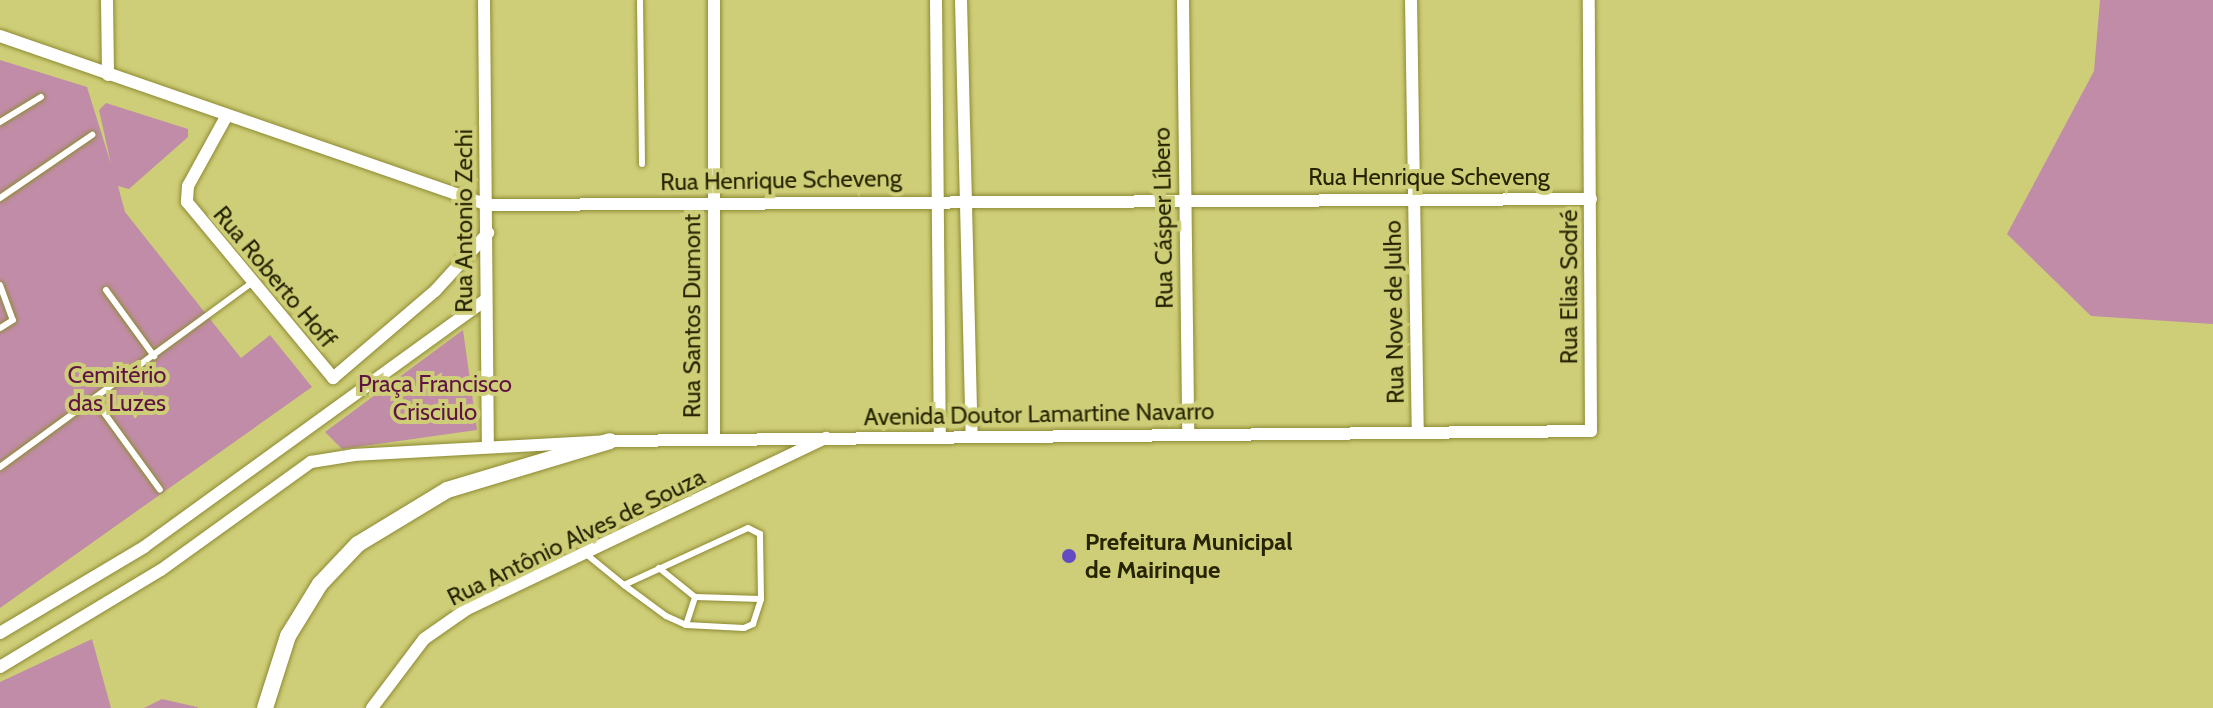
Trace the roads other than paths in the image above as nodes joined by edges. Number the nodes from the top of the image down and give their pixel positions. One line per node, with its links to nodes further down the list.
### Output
1 (107, 0): 11 (street)
2 (484, 0): 24 (street, Rua Antonio Zechi)
3 (640, 0): 16 (lane)
4 (714, 0): 23 (street, Rua Santos Dumont)
5 (936, 0): 20 (street)
6 (961, 0): 21 (street)
7 (1183, 0): 22 (street, Rua Cásper Líbero)
8 (1411, 0): 18 (street, Rua Nove de Julho)
9 (1589, 0): 19 (street, Rua Elias Sodré)
10 (0, 36): 11 (street, Rua Henrique Scheveng)
11 (108, 75): 13 (street, Rua Henrique Scheveng)
12 (41, 97): 14 (lane)
13 (226, 117): 24 (street, Rua Henrique Scheveng); 26 (street, Rua Roberto Hoff)
14 (0, 122)
15 (92, 135): 17 (lane)
16 (642, 164)
17 (0, 198)
18 (1414, 199): 19 (street, Rua Henrique Scheveng); 22 (street, Rua Henrique Scheveng); 34 (street, Rua Nove de Julho)
19 (1591, 199): 33 (street, Rua Elias Sodré)
20 (938, 200): 21 (street, Rua Henrique Scheveng); 23 (street, Rua Henrique Scheveng); 36 (street)
21 (966, 200): 22 (street, Rua Henrique Scheveng); 37 (street)
22 (1184, 200): 35 (street, Rua Cásper Líbero)
23 (714, 203): 24 (street, Rua Henrique Scheveng); 39 (street, Rua Santos Dumont)
24 (488, 205): 25 (street, Rua Antonio Zechi)
25 (488, 233): 26 (street, Rua Roberto Hoff); 29 (street, Rua Antonio Zechi)
26 (251, 283): 31 (lane)
27 (0, 285): 30 (lane)
28 (106, 290): 31 (lane)
29 (486, 299): 41 (street, Rua Antonio Zechi); 50 (street)
30 (0, 328)
31 (154, 356): 32 (lane)
32 (94, 399): 42 (lane); 43 (lane)
33 (1591, 431): 34 (street, Avenida Doutor Lamartine Navarro)
34 (1418, 432): 35 (street, Avenida Doutor Lamartine Navarro)
35 (1188, 435): 37 (street, Avenida Doutor Lamartine Navarro)
36 (940, 437): 37 (street, Avenida Doutor Lamartine Navarro); 38 (street, Avenida Doutor Lamartine Navarro)
37 (972, 437)
38 (826, 438): 39 (street, Avenida Doutor Lamartine Navarro); 44 (street, Rua Antônio Alves de Souza)
39 (714, 440): 40 (street, Avenida Doutor Lamartine Navarro)
40 (610, 441): 41 (street, Avenida Doutor Lamartine Navarro); 52 (street)
41 (488, 443): 51 (street, Avenida Doutor Lamartine Navarro)
42 (0, 467)
43 (160, 490)
44 (586, 554): 46 (lane); 53 (street, Rua Antônio Alves de Souza)
45 (659, 568): 46 (lane); 47 (lane); 48 (lane)
46 (624, 585): 49 (lane)
47 (695, 597): 48 (lane); 49 (lane)
48 (761, 599): 49 (lane)
49 (686, 625)
50 (0, 633)
51 (0, 667)
52 (265, 708)
53 (372, 708)

